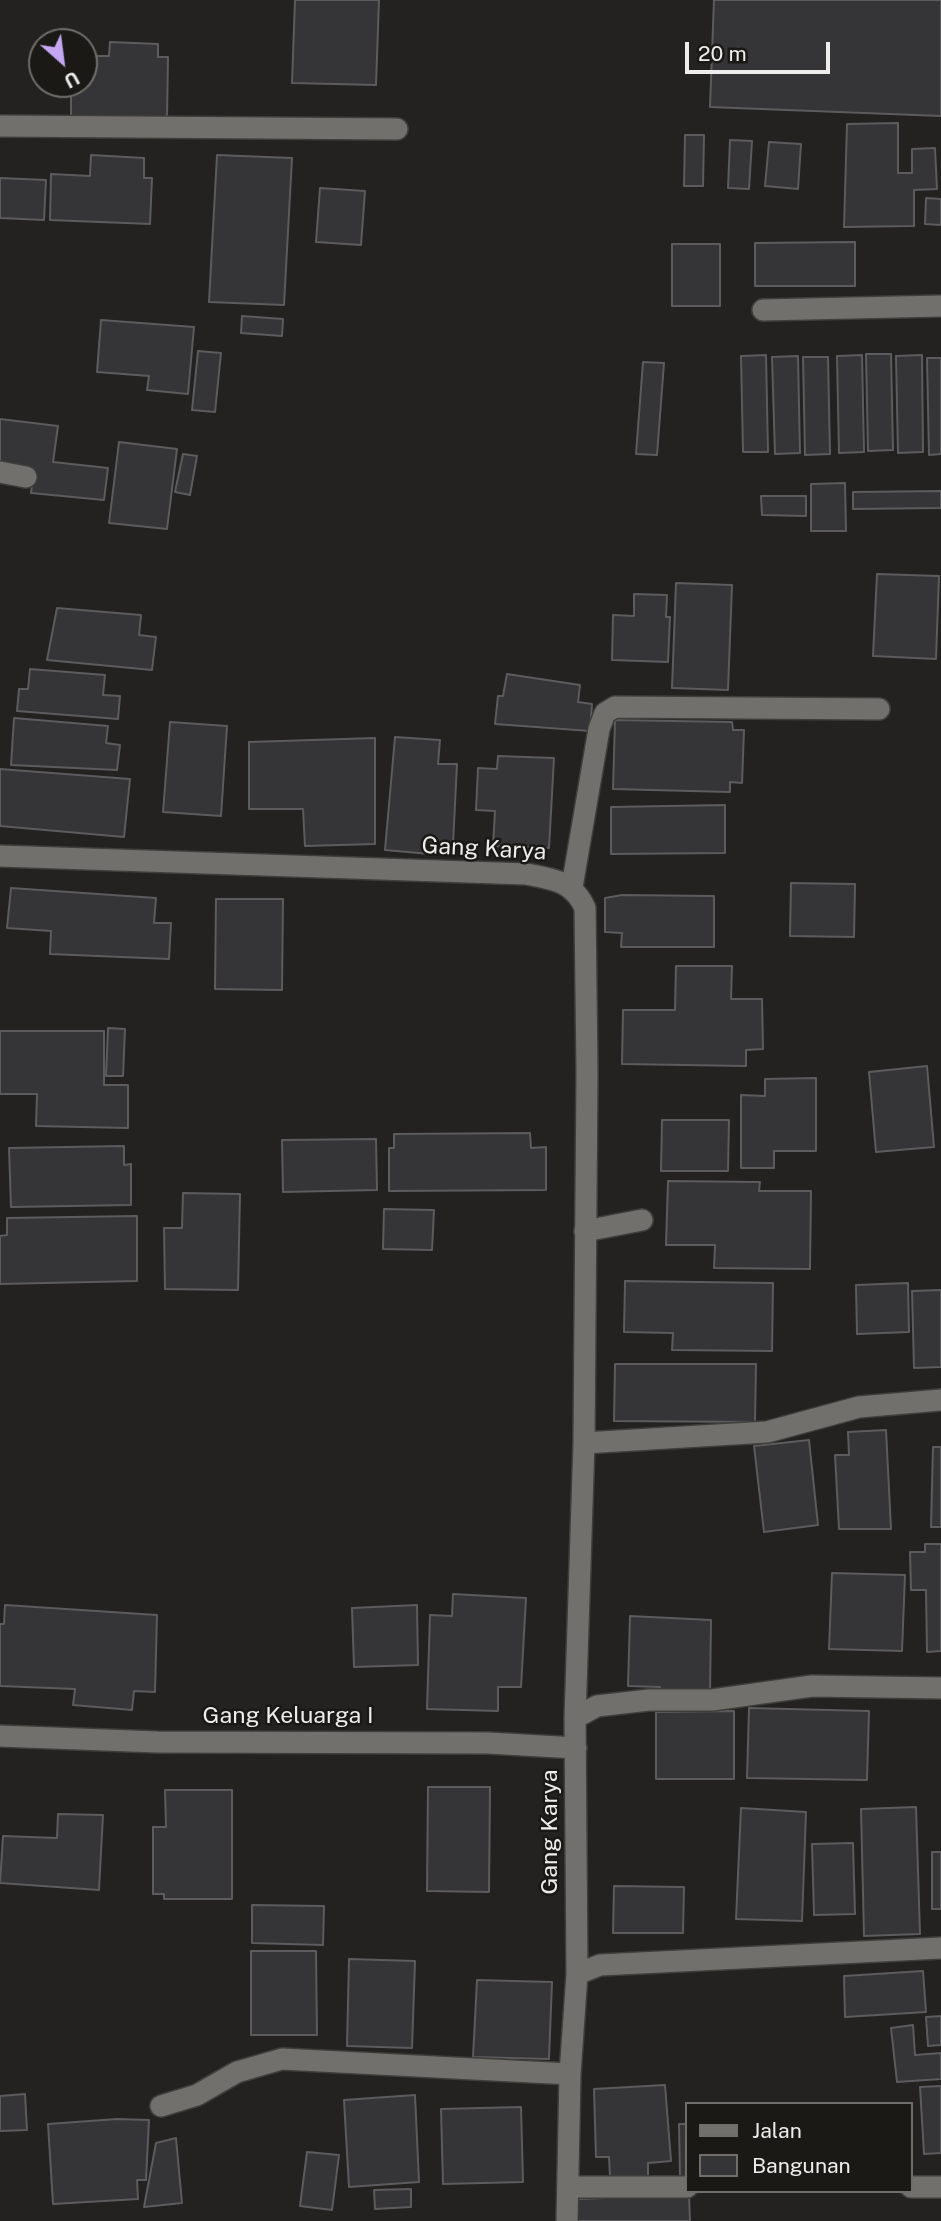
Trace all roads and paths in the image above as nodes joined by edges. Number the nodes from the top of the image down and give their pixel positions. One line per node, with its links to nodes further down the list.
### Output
1 (1, 126): 2 (street)
2 (397, 129)
3 (941, 306): 4 (street)
4 (763, 310)
5 (0, 472): 6 (street)
6 (26, 477)
7 (879, 709): 9 (street)
8 (0, 856): 9 (street, Gang Karya)
9 (572, 887): 11 (street, Gang Karya)
10 (642, 1220): 11 (street)
11 (585, 1231): 13 (street, Gang Karya)
12 (941, 1400): 13 (street)
13 (584, 1443): 15 (street, Gang Karya)
14 (941, 1688): 15 (street)
15 (575, 1718): 17 (street, Gang Karya)
16 (0, 1736): 17 (street, Gang Keluarga I)
17 (576, 1748): 19 (street, Gang Karya)
18 (941, 1948): 19 (street)
19 (577, 1974): 20 (street, Gang Karya)
20 (570, 2074): 21 (street); 22 (street, Gang Karya)
21 (161, 2106)
22 (568, 2187): 23 (street); 26 (street, Gang Karya)
23 (685, 2187)
24 (913, 2187): 25 (street)
25 (941, 2187)
26 (568, 2221)

